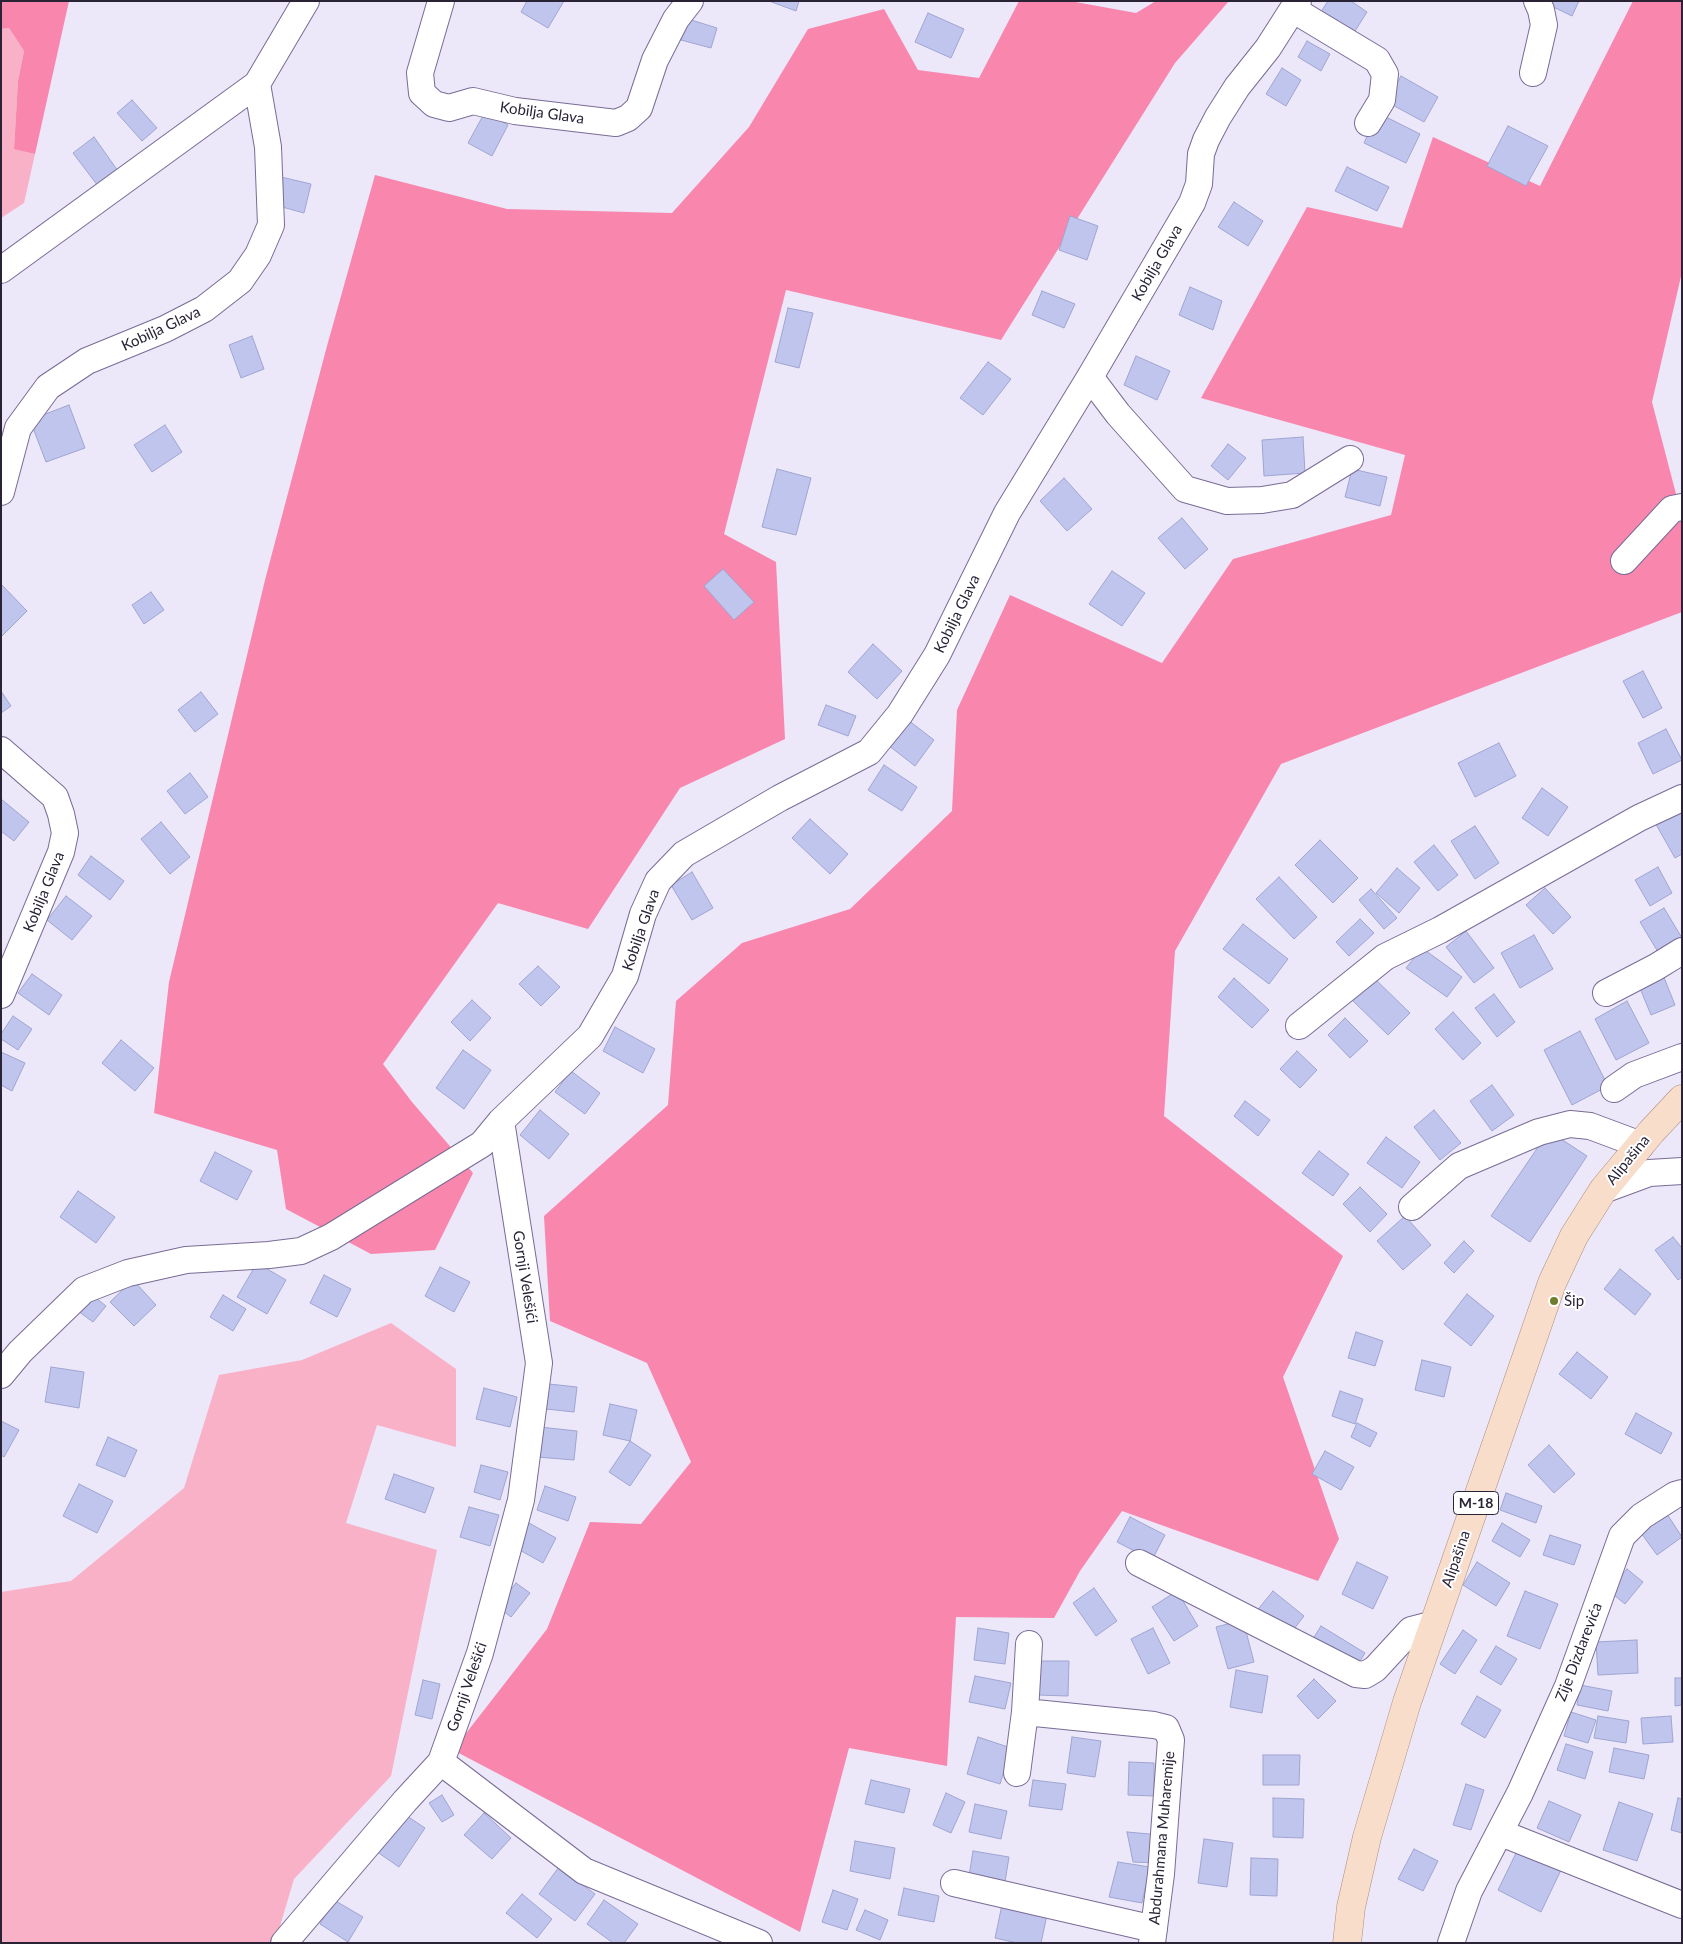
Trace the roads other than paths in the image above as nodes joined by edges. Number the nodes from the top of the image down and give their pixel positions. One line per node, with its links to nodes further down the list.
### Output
1 (306, 1): 7 (street)
2 (441, 1): 3 (street, Kobilja Glava)
3 (690, 1)
4 (1537, 1): 6 (street)
5 (1296, 6): 8 (street); 10 (street, Kobilja Glava)
6 (1533, 73)
7 (257, 84): 9 (street); 12 (street, Kobilja Glava)
8 (1368, 123)
9 (1, 270)
10 (1090, 377): 11 (street); 25 (street, Kobilja Glava)
11 (1350, 459)
12 (1, 492)
13 (1682, 507): 14 (street)
14 (1624, 561)
15 (1, 750): 19 (street, Kobilja Glava)
16 (1682, 798): 20 (street)
17 (1682, 951): 18 (street)
18 (1606, 993)
19 (1, 995)
20 (1299, 1026)
21 (1682, 1057): 22 (street)
22 (1614, 1089)
23 (1682, 1099): 26 (main road, Alipašina / M-18)
24 (1682, 1119): 26 (street, Alipašina)
25 (501, 1121): 30 (street); 36 (street, Gornji Velešići)
26 (1646, 1138): 28 (main road, Alipašina / M-18); 29 (street)
27 (1682, 1171): 28 (street, Alipašina)
28 (1603, 1190): 33 (main road, Alipašina / M-18)
29 (1412, 1207)
30 (1, 1375)
31 (1682, 1493): 38 (street, Zije Dizdarevića)
32 (1139, 1563): 33 (street)
33 (1434, 1624): 44 (main road, Alipašina / M-18)
34 (1029, 1644): 35 (street)
35 (1025, 1712): 37 (street); 41 (street, Abdurahmana Muharemije)
36 (441, 1762): 42 (street, Gornji Velešići); 43 (street)
37 (1017, 1773)
38 (1501, 1833): 40 (street); 45 (street, Zije Dizdarevića)
39 (954, 1883): 41 (street)
40 (1682, 1905)
41 (1153, 1936)
42 (284, 1943)
43 (759, 1943)
44 (1346, 1943)
45 (1451, 1943)

